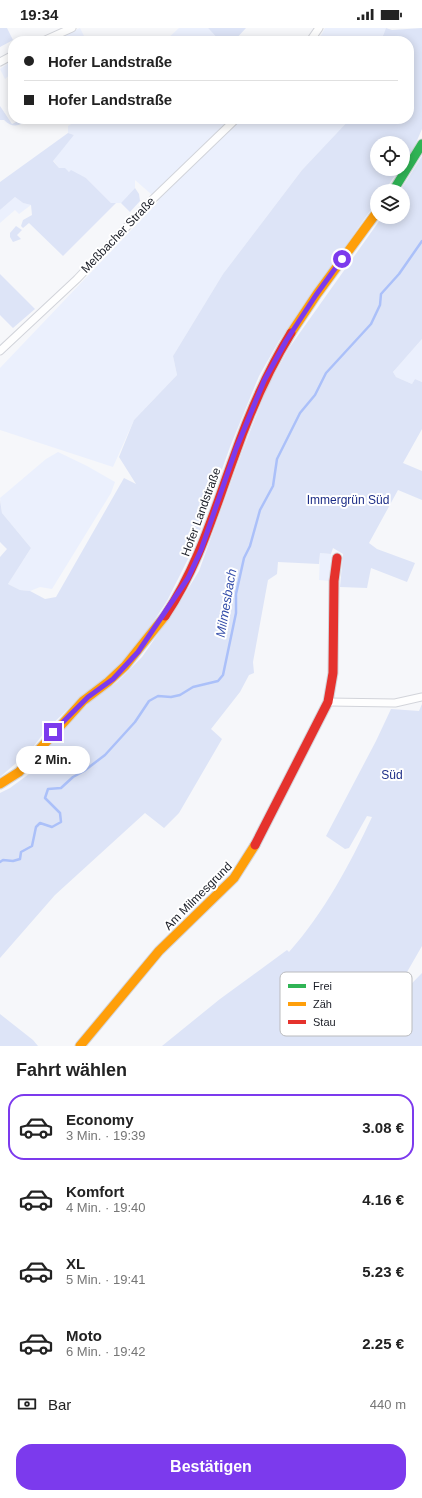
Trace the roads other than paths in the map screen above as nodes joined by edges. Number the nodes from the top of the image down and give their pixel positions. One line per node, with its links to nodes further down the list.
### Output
1 (72, 28): 2 (street)
2 (54, 36)
3 (231, 124): 7 (street, Meßbacher Straße)
4 (422, 144): 5 (main road)
5 (396, 184)
6 (370, 222): 11 (main road, Hofer Landstraße)
7 (0, 351)
8 (337, 558): 10 (main road, Am Milmesgrund)
9 (422, 698): 10 (street)
10 (328, 702): 12 (main road, Am Milmesgrund)
11 (0, 784)
12 (80, 1046)

